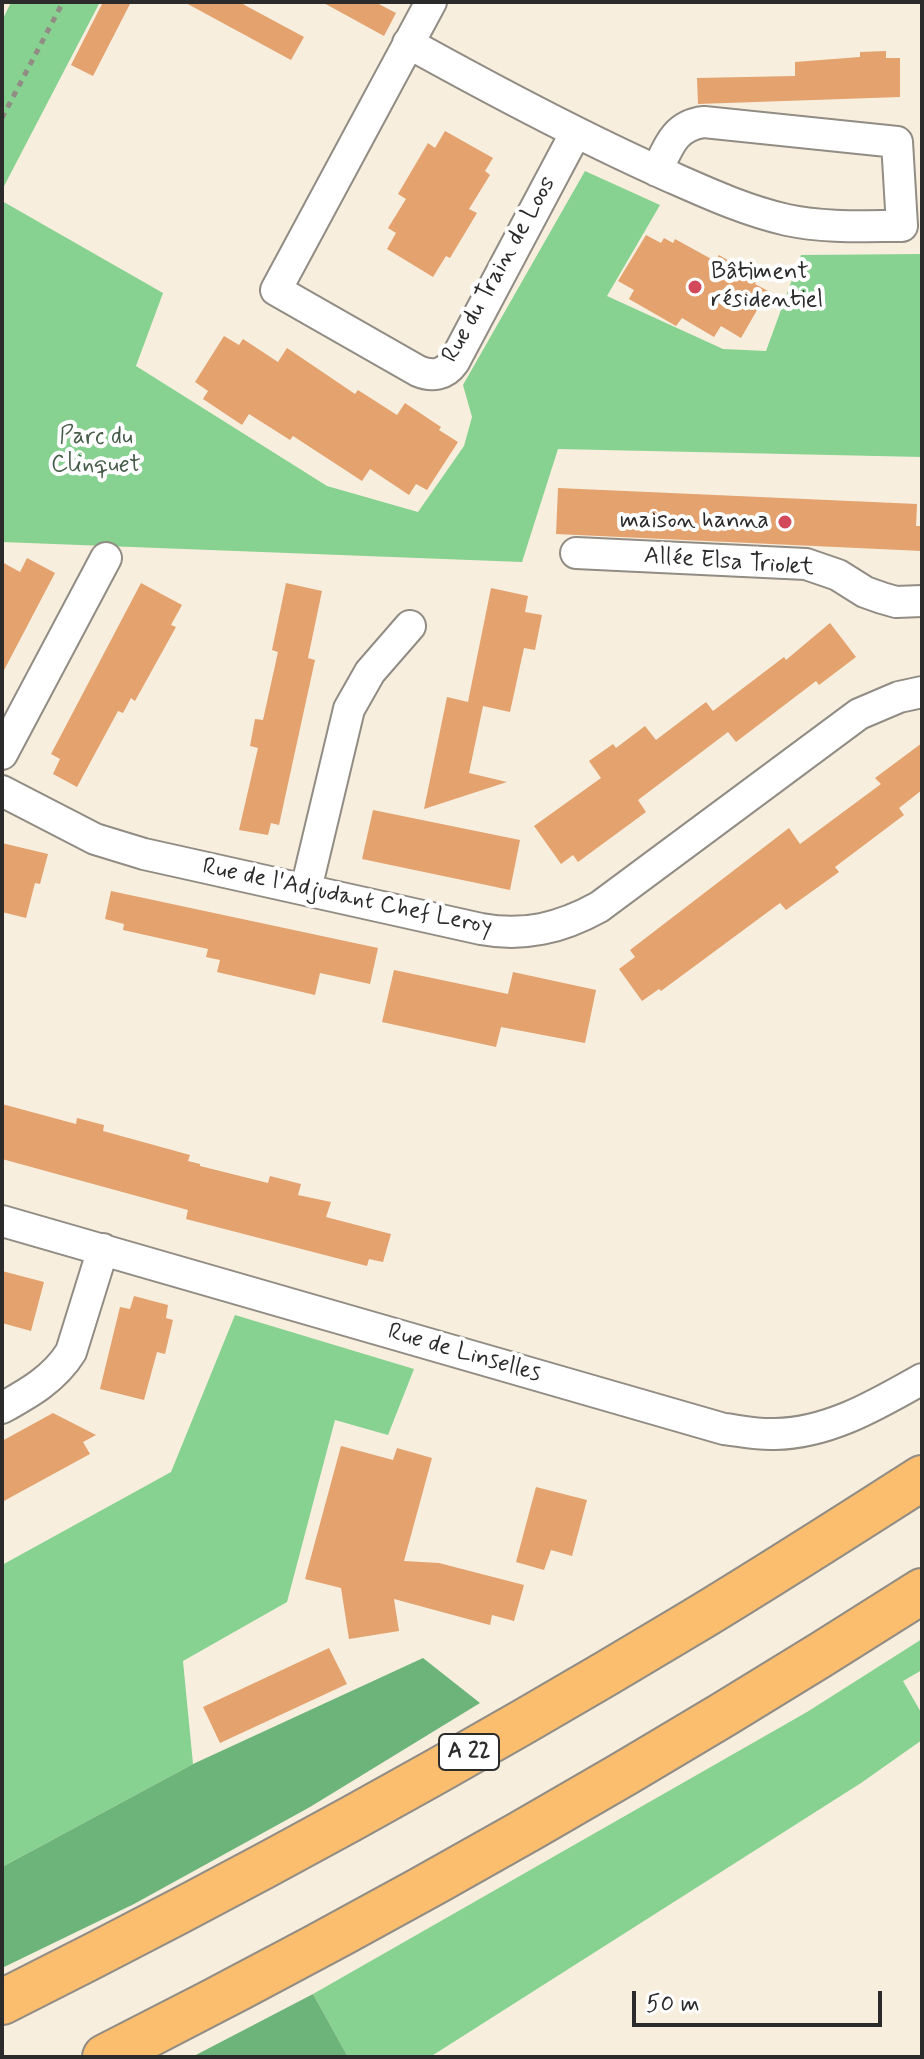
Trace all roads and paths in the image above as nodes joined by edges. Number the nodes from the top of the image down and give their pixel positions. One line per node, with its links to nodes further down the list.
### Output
1 (63, 2): 4 (path)
2 (431, 2): 3 (street, Rue du Train de Loos)
3 (408, 43): 5 (street); 5 (street, Rue du Train de Loos)
4 (2, 118)
5 (575, 134): 6 (street)
6 (657, 171): 6 (street)
7 (576, 553): 9 (street, Allée Elsa Triolet)
8 (106, 558): 12 (street)
9 (922, 601)
10 (410, 626): 14 (street)
11 (922, 692): 14 (street, Rue de l'Adjudant Chef Leroy)
12 (2, 754)
13 (2, 791): 14 (street, Rue de l'Adjudant Chef Leroy)
14 (306, 889)
15 (2, 1221): 16 (street, Rue de Linselles)
16 (103, 1249): 17 (street, Rue de Linselles); 18 (street)
17 (922, 1379)
18 (2, 1408)
19 (922, 1478): 21 (highway, A 22)
20 (922, 1591): 22 (highway)
21 (2, 2002)
22 (105, 2057)

